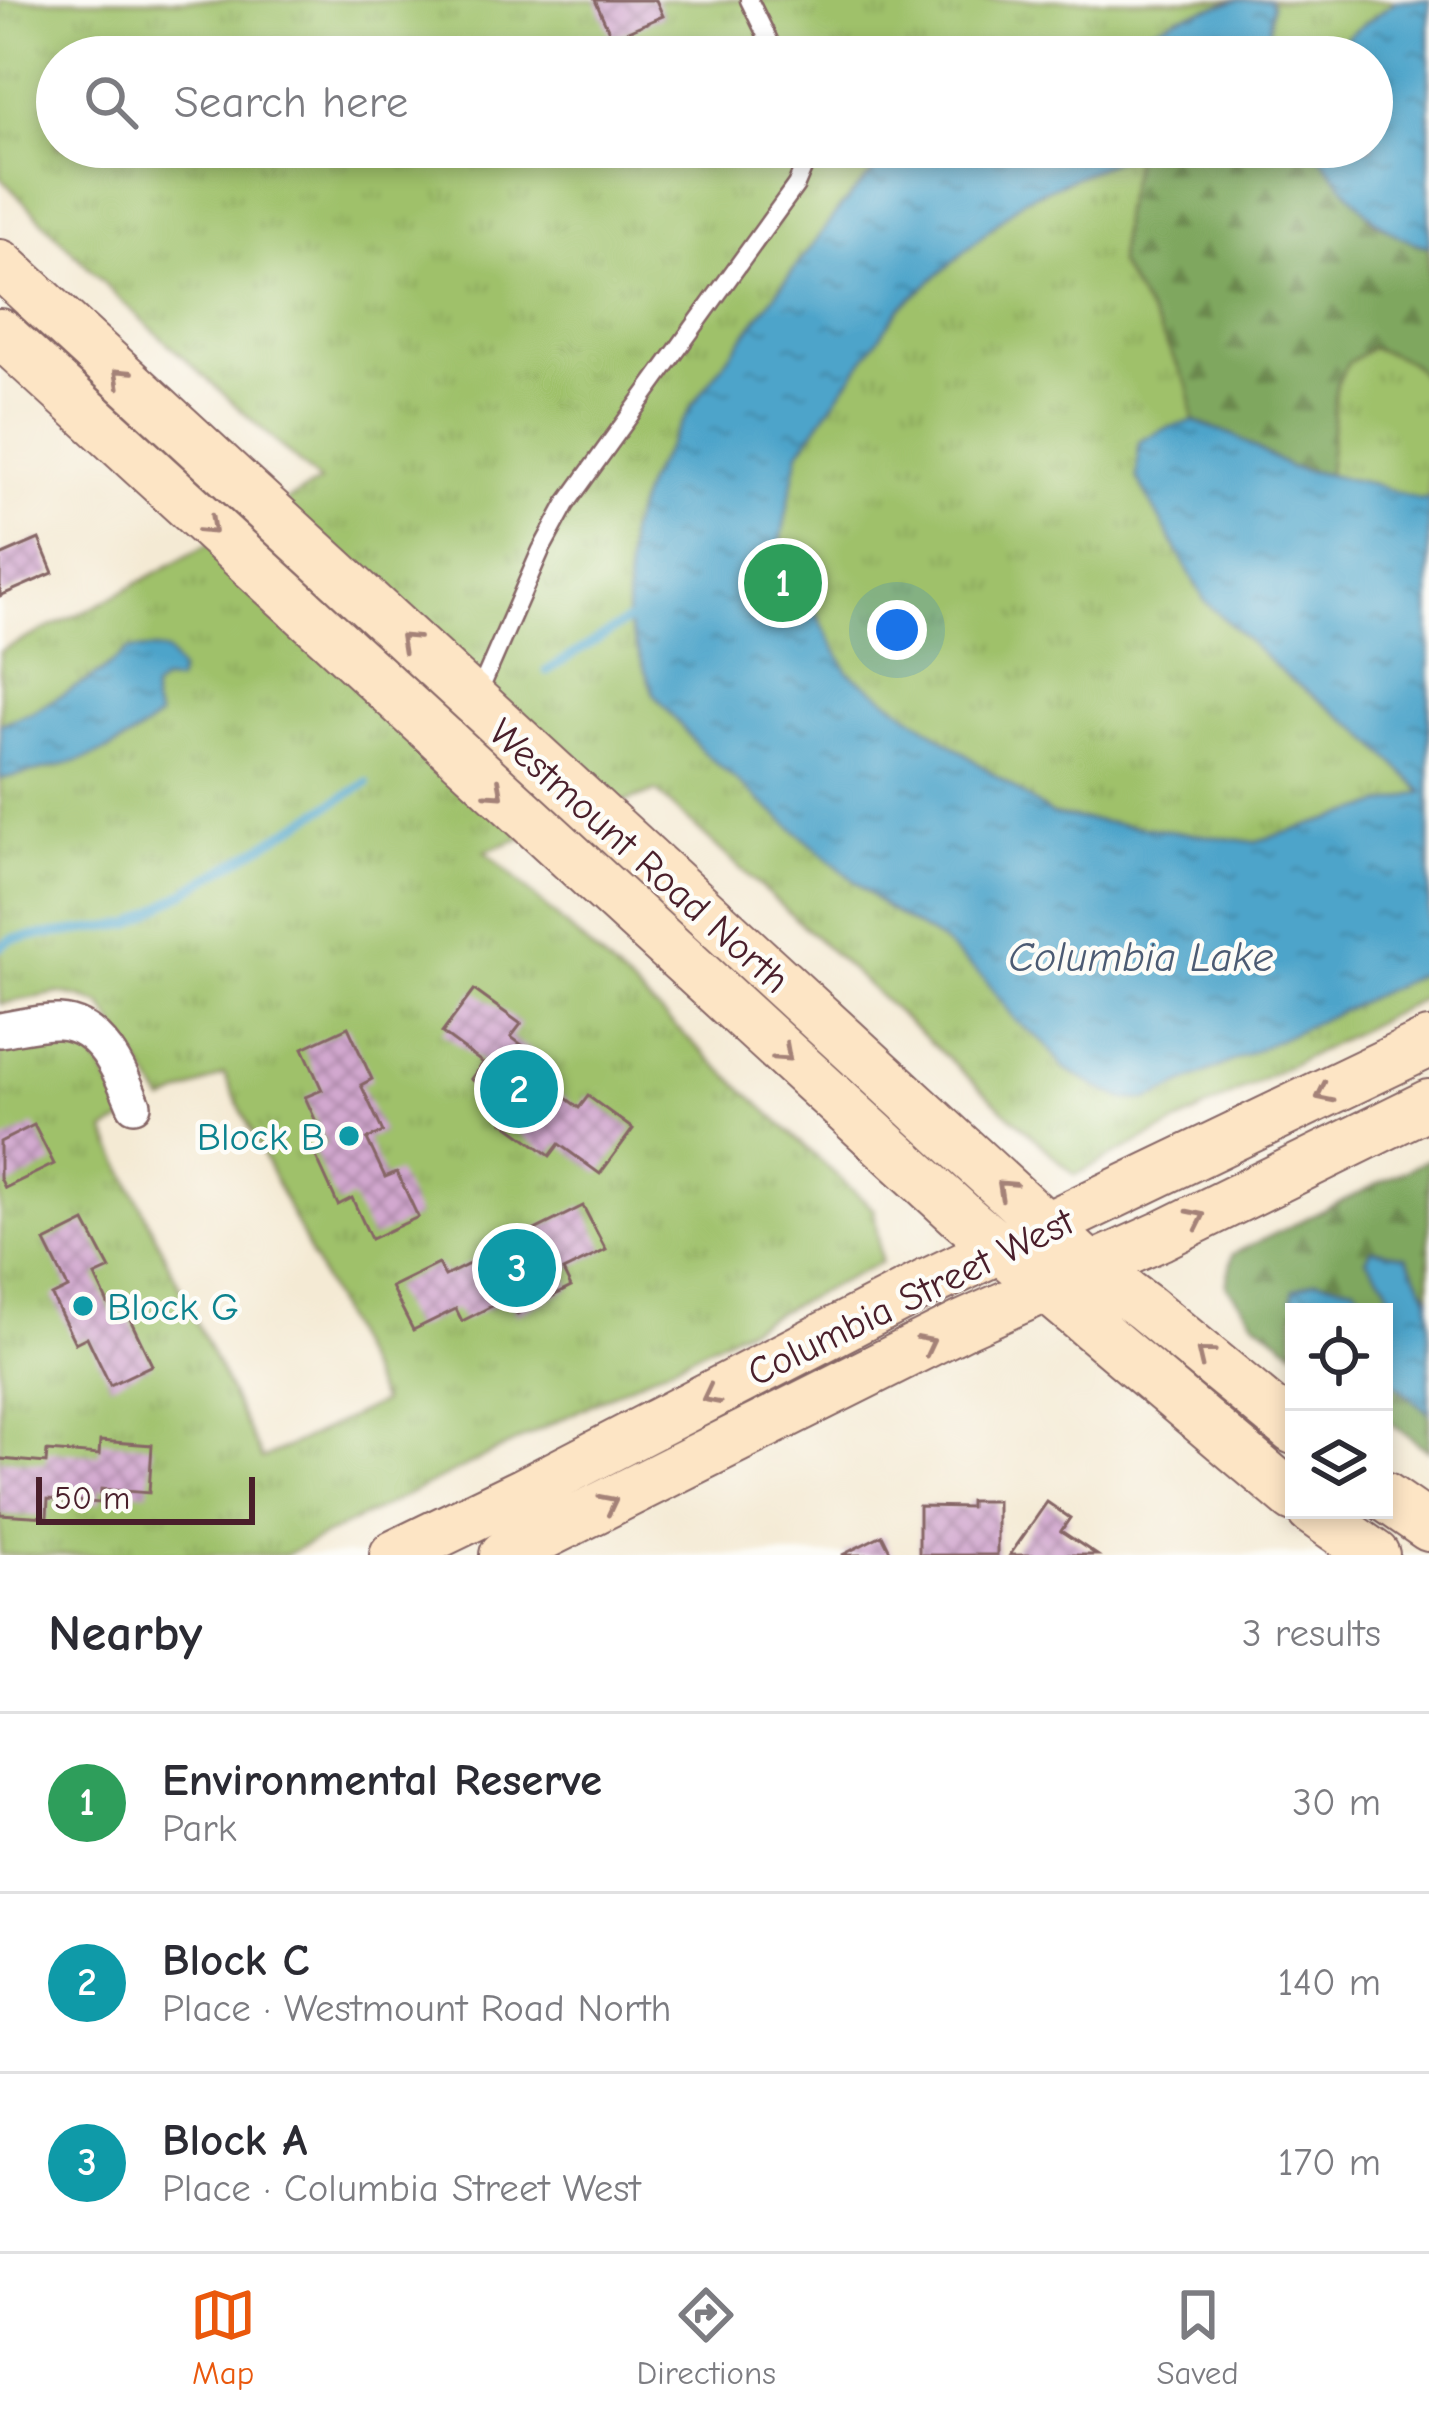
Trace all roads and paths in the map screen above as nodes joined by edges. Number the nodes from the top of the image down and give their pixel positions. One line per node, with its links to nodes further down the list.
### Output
1 (749, 0): 2 (lane)
2 (767, 36)
3 (803, 168): 6 (lane)
4 (0, 264): 6 (main road, Westmount Road North, one-way to 4)
5 (0, 333): 6 (main road, Westmount Road North, one-way to 6)
6 (458, 722): 11 (main road, Westmount Road North, one-way to 6); 12 (main road, Westmount Road North, one-way to 12)
7 (0, 1030): 10 (street)
8 (1429, 1043): 11 (main road, Columbia Street West, one-way to 11)
9 (1429, 1104): 13 (main road, Columbia Street West, one-way to 9)
10 (134, 1105)
11 (1047, 1227): 12 (main road, Columbia Street West); 13 (main road, Westmount Road North)
12 (1001, 1250): 14 (main road, Westmount Road North); 17 (main road, Columbia Street West, one-way to 17)
13 (1090, 1267): 14 (main road, Columbia Street West); 15 (main road, Westmount Road North, one-way to 13)
14 (1045, 1287): 16 (main road, Westmount Road North); 21 (main road, Columbia Street West, one-way to 14)
15 (1285, 1423)
16 (1285, 1490)
17 (524, 1492): 21 (street); 22 (main road, Columbia Street West)
18 (1393, 1502): 20 (main road)
19 (1324, 1519): 23 (main road)
20 (1429, 1527)
21 (536, 1548)
22 (394, 1555)
23 (1375, 1555)

